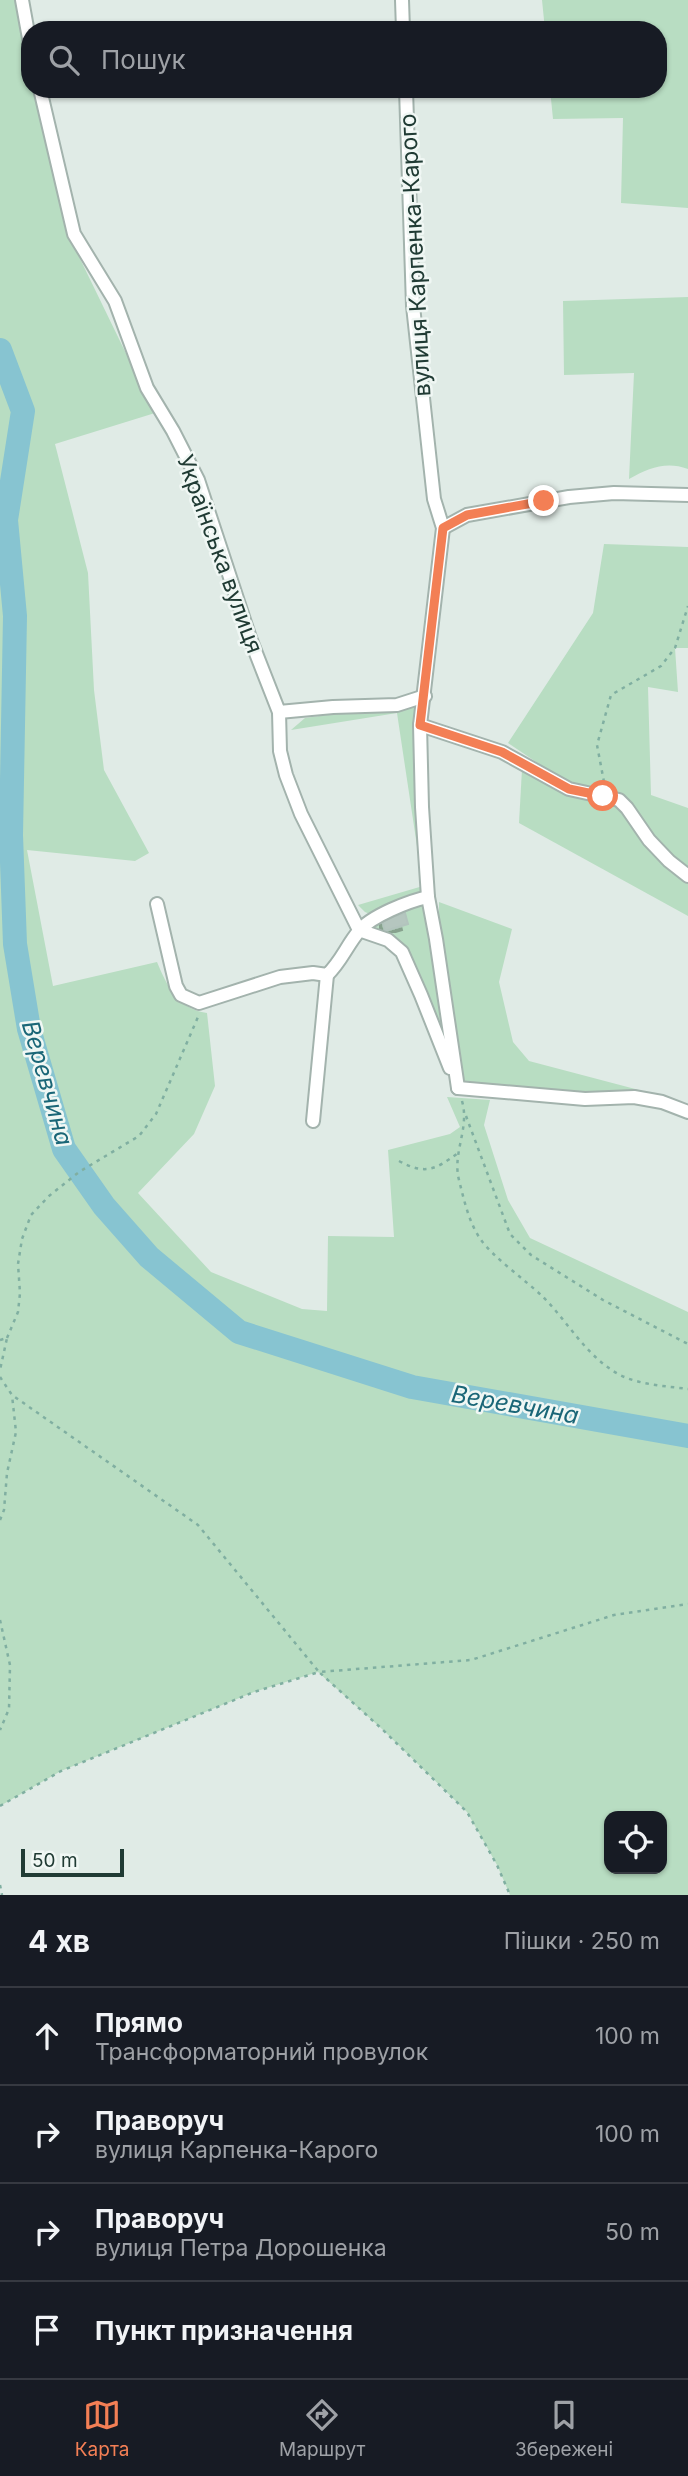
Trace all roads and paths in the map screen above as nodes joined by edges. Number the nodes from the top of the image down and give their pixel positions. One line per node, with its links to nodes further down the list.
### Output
1 (22, 0): 3 (street)
2 (402, 0): 4 (street)
3 (26, 21)
4 (403, 21)
5 (42, 98): 11 (street, Українська вулиця)
6 (406, 98): 8 (street, вулиця Карпенка-Карого)
7 (688, 495): 8 (street)
8 (443, 528): 10 (street, вулиця Карпенка-Карого)
9 (688, 606): 13 (path)
10 (425, 696): 11 (street); 12 (street, вулиця Карпенка-Карого)
11 (279, 712): 17 (street, Українська вулиця)
12 (420, 725): 13 (street); 15 (street, вулиця Карпенка-Карого)
13 (607, 797): 14 (street)
14 (688, 876)
15 (428, 897): 17 (street); 20 (street, вулиця Карпенка-Карого)
16 (156, 904): 19 (street)
17 (359, 930): 18 (street); 20 (street)
18 (327, 975): 19 (street); 23 (street)
19 (205, 1002): 26 (path)
20 (458, 1088): 21 (path); 22 (street)
21 (465, 1112): 24 (path); 28 (path)
22 (688, 1112)
23 (313, 1121)
24 (458, 1153): 25 (path); 31 (path)
25 (399, 1161)
26 (7, 1338): 27 (path); 29 (path)
27 (0, 1340)
28 (688, 1344)
29 (0, 1370)
30 (0, 1377): 32 (path)
31 (688, 1389)
32 (12, 1395): 33 (path); 36 (path)
33 (0, 1520)
34 (688, 1604): 36 (path)
35 (0, 1620): 37 (path)
36 (318, 1672): 38 (path); 41 (path)
37 (0, 1730)
38 (0, 1806)
39 (0, 1885): 40 (path)
40 (2, 1895)
41 (510, 1895)

